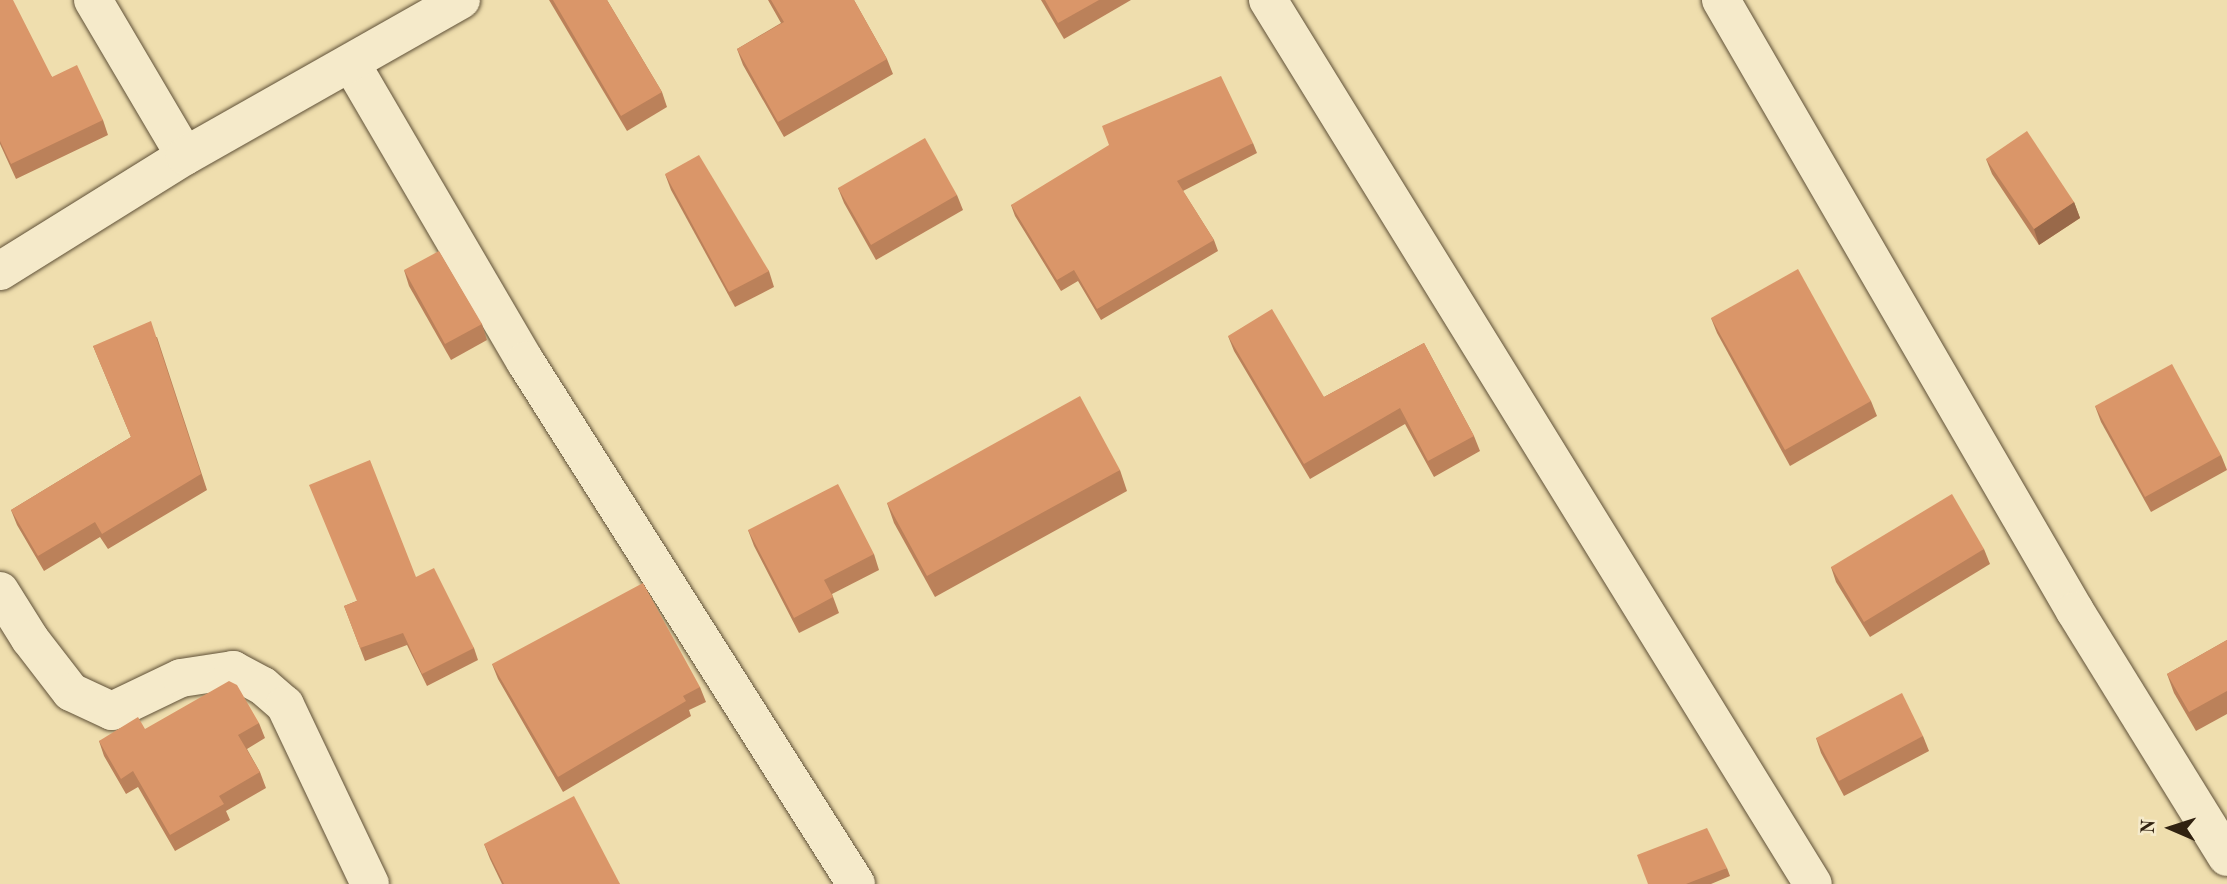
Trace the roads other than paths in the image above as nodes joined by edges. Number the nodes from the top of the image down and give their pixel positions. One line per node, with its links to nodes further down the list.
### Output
1 (93, 0): 6 (street)
2 (461, 0): 5 (street)
3 (1268, 0): 12 (street)
4 (1721, 0): 9 (street)
5 (352, 65): 6 (street); 11 (street)
6 (185, 156): 7 (street)
7 (0, 271)
8 (0, 590): 10 (street)
9 (2227, 857)
10 (370, 884)
11 (856, 884)
12 (1813, 884)

